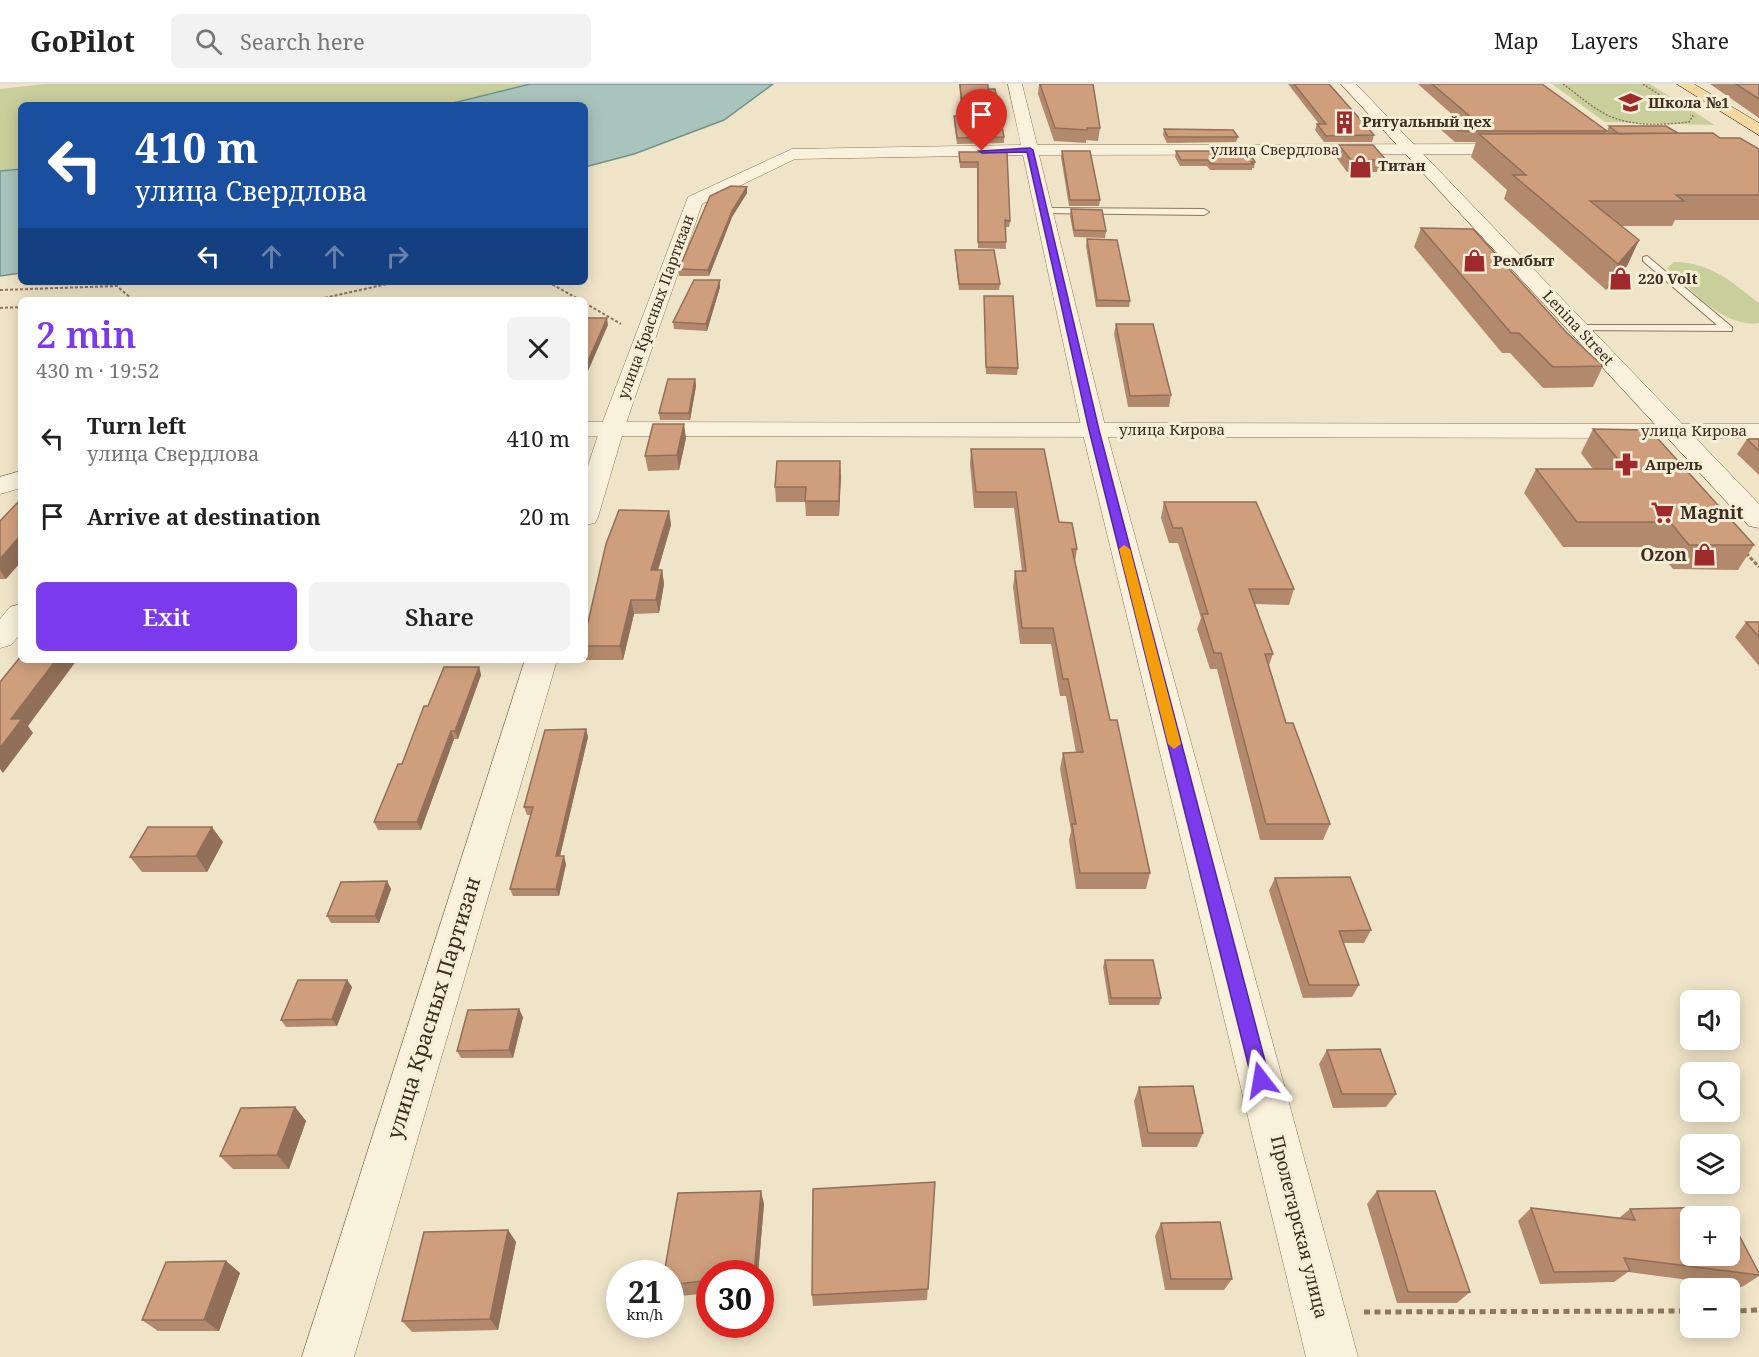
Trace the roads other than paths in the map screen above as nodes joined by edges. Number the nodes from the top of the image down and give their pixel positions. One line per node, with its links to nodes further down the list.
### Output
1 (1015, 84): 6 (street, Пролетарская улица)
2 (1348, 84): 7 (street, Lenina Street)
3 (1684, 84): 4 (main road)
4 (1759, 130)
5 (1529, 149): 7 (street, улица Свердлова)
6 (1030, 150): 7 (street, улица Свердлова); 8 (street, улица Свердлова); 9 (street, Пролетарская улица)
7 (1411, 150): 12 (street, Lenina Street)
8 (792, 154): 14 (street, улица Красных Партизан)
9 (1044, 211): 10 (lane); 15 (street, Пролетарская улица)
10 (1204, 212)
11 (1647, 259): 12 (lane)
12 (1578, 328): 16 (street, Lenina Street)
13 (588, 429): 14 (street, улица Кирова)
14 (612, 429): 15 (street, улица Кирова); 20 (street, улица Красных Партизан)
15 (1094, 430): 16 (street, улица Кирова); 26 (street, Пролетарская улица)
16 (1674, 431): 17 (street, улица Кирова); 21 (street, Lenina Street)
17 (1759, 431)
18 (18, 480): 19 (street)
19 (0, 486)
20 (588, 507)
21 (1759, 520)
22 (18, 617): 23 (street)
23 (0, 638)
24 (540, 663): 25 (street, улица Красных Партизан)
25 (328, 1357)
26 (1332, 1357)

